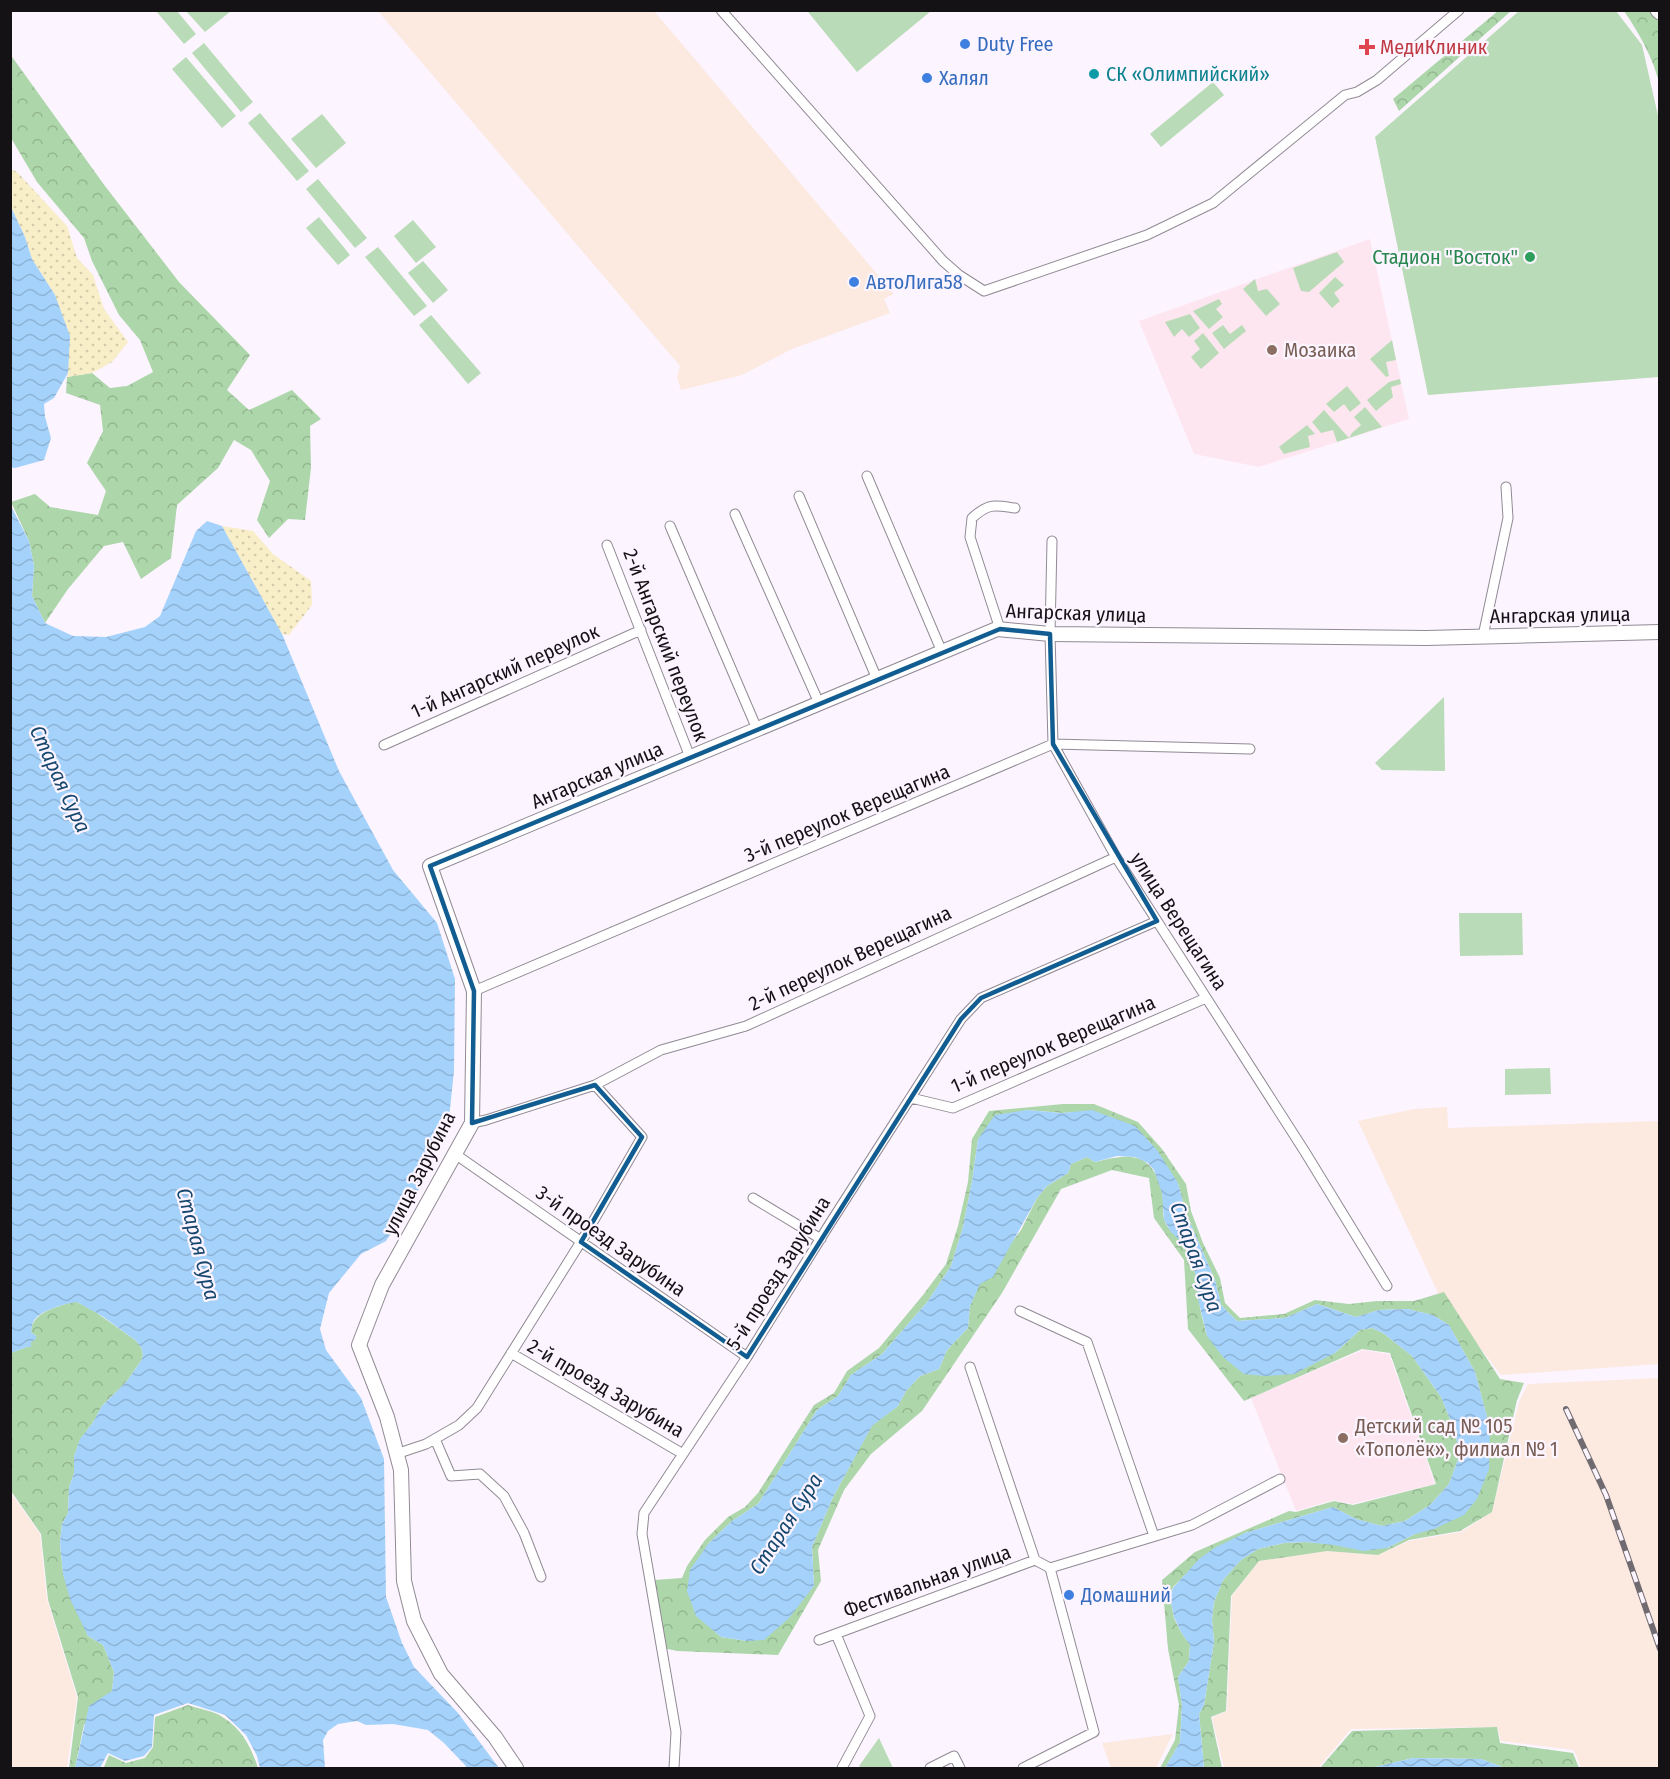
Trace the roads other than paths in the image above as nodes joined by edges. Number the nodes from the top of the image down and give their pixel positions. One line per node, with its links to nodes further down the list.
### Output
1 (721, 10): 2 (street)
2 (1458, 10)
3 (867, 476): 16 (street)
4 (1506, 487): 15 (street)
5 (799, 496): 17 (street)
6 (1015, 508): 11 (street)
7 (735, 514): 18 (street)
8 (670, 526): 19 (street)
9 (1053, 541): 14 (street, улица Верещагина)
10 (607, 545): 12 (street, 2-й Ангарский переулок)
11 (1000, 629): 14 (street, Ангарская улица); 16 (street, Ангарская улица)
12 (640, 630): 21 (street, 1-й Ангарский переулок); 23 (street, 2-й Ангарский переулок)
13 (1659, 632): 15 (street, Ангарская улица)
14 (1050, 634): 15 (street, Ангарская улица); 20 (street, улица Верещагина)
15 (1483, 636)
16 (942, 652): 17 (street, Ангарская улица)
17 (877, 679): 18 (street, Ангарская улица)
18 (819, 703): 19 (street, Ангарская улица)
19 (757, 729): 23 (street, Ангарская улица)
20 (1053, 744): 22 (street, 3-й переулок Верещагина); 24 (street, улица Верещагина); 27 (street, 3-й переулок Верещагина)
21 (384, 745)
22 (1250, 749)
23 (690, 757): 25 (street, Ангарская улица)
24 (1116, 857): 26 (street, улица Верещагина); 29 (street, 2-й переулок Верещагина)
25 (430, 866): 27 (street, улица Зарубина)
26 (1157, 921): 28 (street, улица Верещагина); 30 (street, 5-й проезд Зарубина)
27 (474, 991): 31 (street, улица Зарубина)
28 (1206, 998): 30 (street, 1-й переулок Верещагина); 36 (street, улица Верещагина)
29 (595, 1085): 31 (street, 2-й переулок Верещагина); 35 (street)
30 (911, 1098): 34 (street, 5-й проезд Зарубина)
31 (472, 1123): 32 (street, улица Зарубина)
32 (454, 1154): 35 (street, 3-й проезд Зарубина); 42 (street, улица Зарубина)
33 (753, 1198): 34 (street)
34 (820, 1239): 39 (street, 5-й проезд Зарубина)
35 (581, 1242): 38 (street); 39 (street, 3-й проезд Зарубина)
36 (1387, 1286)
37 (1020, 1311): 45 (street)
38 (511, 1353): 41 (street); 43 (street, 2-й проезд Зарубина)
39 (747, 1358): 43 (street, 5-й проезд Зарубина)
40 (970, 1367): 46 (street)
41 (435, 1439): 42 (street); 48 (street)
42 (396, 1454): 51 (street, улица Зарубина)
43 (683, 1454): 52 (street, 5-й проезд Зарубина)
44 (1280, 1479): 45 (street)
45 (1154, 1536): 47 (street)
46 (1035, 1560): 47 (street, Фестивальная улица); 49 (street, Фестивальная улица)
47 (1050, 1568): 56 (street)
48 (541, 1576)
49 (836, 1634): 50 (street, Фестивальная улица); 53 (street)
50 (819, 1640)
51 (516, 1768)
52 (674, 1768)
53 (842, 1768)
54 (930, 1768): 55 (street)
55 (960, 1768)
56 (1023, 1768)

